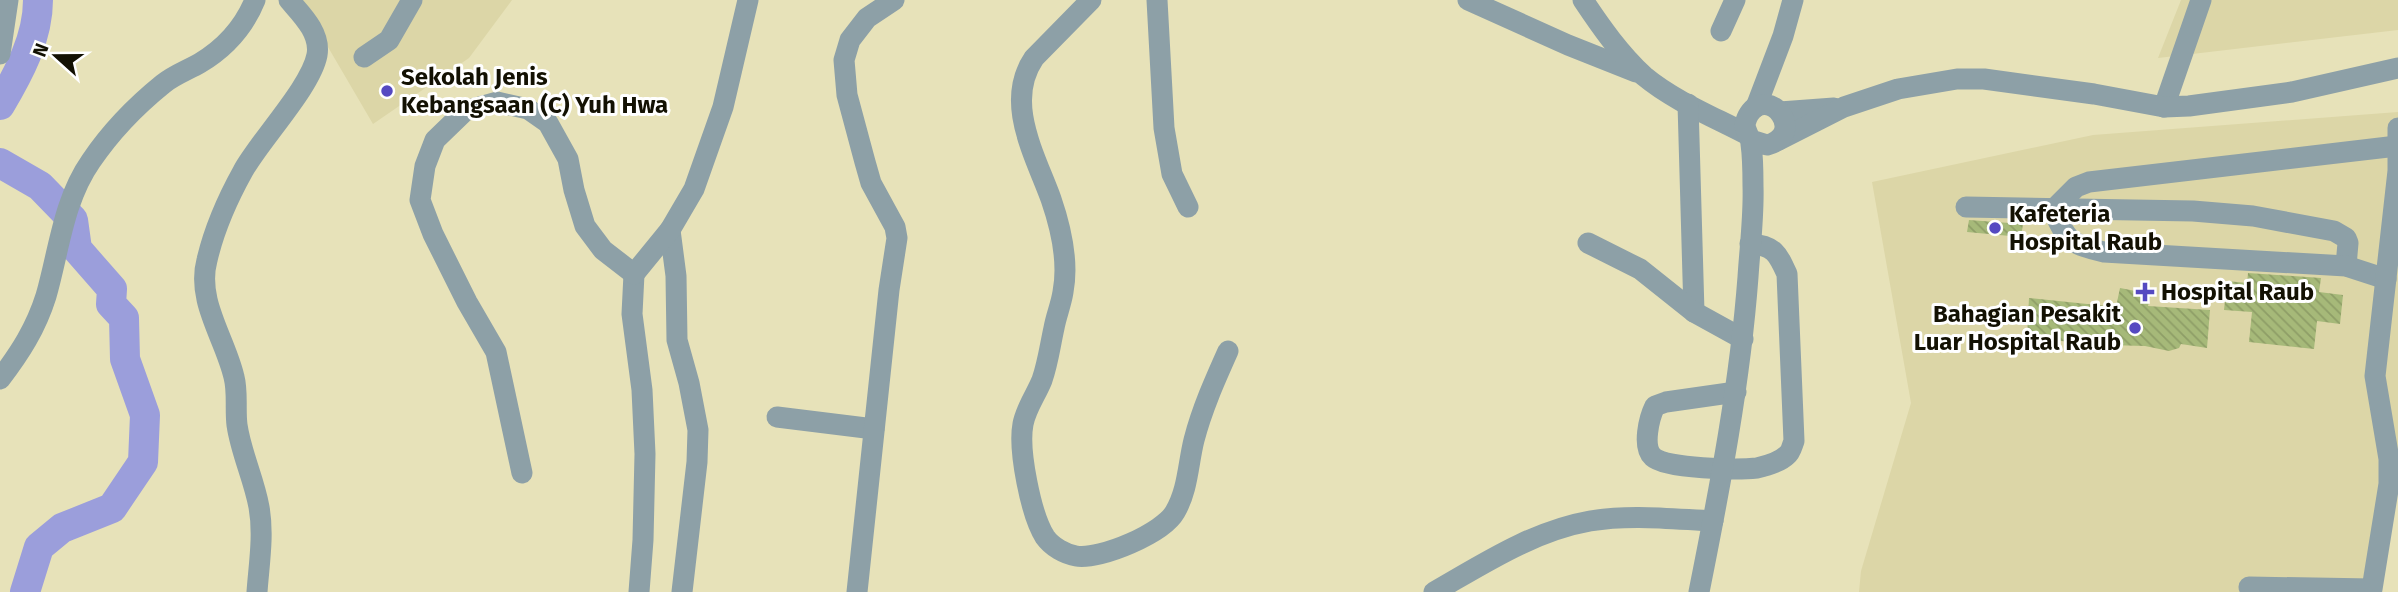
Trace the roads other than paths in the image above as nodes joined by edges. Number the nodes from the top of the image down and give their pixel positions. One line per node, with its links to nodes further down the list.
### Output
1 (255, 0): 42 (street)
2 (289, 0): 51 (street)
3 (412, 0): 16 (street)
4 (748, 0): 33 (street)
5 (894, 0): 45 (street)
6 (1091, 0): 41 (street)
7 (1157, 0): 31 (street)
8 (1468, 0): 18 (street)
9 (1583, 0): 18 (street)
10 (1793, 0): 23 (street)
11 (2201, 0): 22 (street)
12 (1732, 1): 14 (street)
13 (5, 10): 15 (street)
14 (1721, 31)
15 (0, 54)
16 (364, 57)
17 (2398, 68): 19 (street); 22 (street)
18 (1645, 76): 20 (street)
19 (2398, 81)
20 (1688, 104): 23 (street); 25 (street); 39 (street)
21 (1844, 107): 22 (street); 23 (street); 26 (street)
22 (2164, 107)
23 (1765, 110): 25 (street); 26 (street)
24 (2398, 128): 27 (street)
25 (1750, 137): 26 (street); 29 (street)
26 (1776, 142): 29 (street)
27 (2397, 146): 28 (street); 32 (street)
28 (2398, 171): 38 (street)
29 (1754, 206): 35 (street)
30 (1966, 206): 32 (street)
31 (1188, 207)
32 (2053, 210): 36 (street); 36 (street)
33 (670, 230): 37 (street); 53 (street)
34 (1588, 243): 39 (street)
35 (1750, 244): 40 (street); 46 (street)
36 (2346, 266): 38 (street)
37 (634, 274): 47 (street); 52 (street)
38 (2386, 279): 50 (street)
39 (1695, 312): 40 (street)
40 (1743, 339): 43 (street)
41 (1228, 351)
42 (0, 379)
43 (1735, 392): 46 (street); 46 (street)
44 (777, 417): 45 (street)
45 (874, 429): 54 (street)
46 (1724, 469): 48 (street)
47 (522, 473)
48 (1713, 521): 55 (street); 56 (street)
49 (2249, 587): 50 (street)
50 (2372, 591)
51 (257, 592)
52 (639, 592)
53 (682, 592)
54 (857, 592)
55 (1434, 592)
56 (1699, 592)

